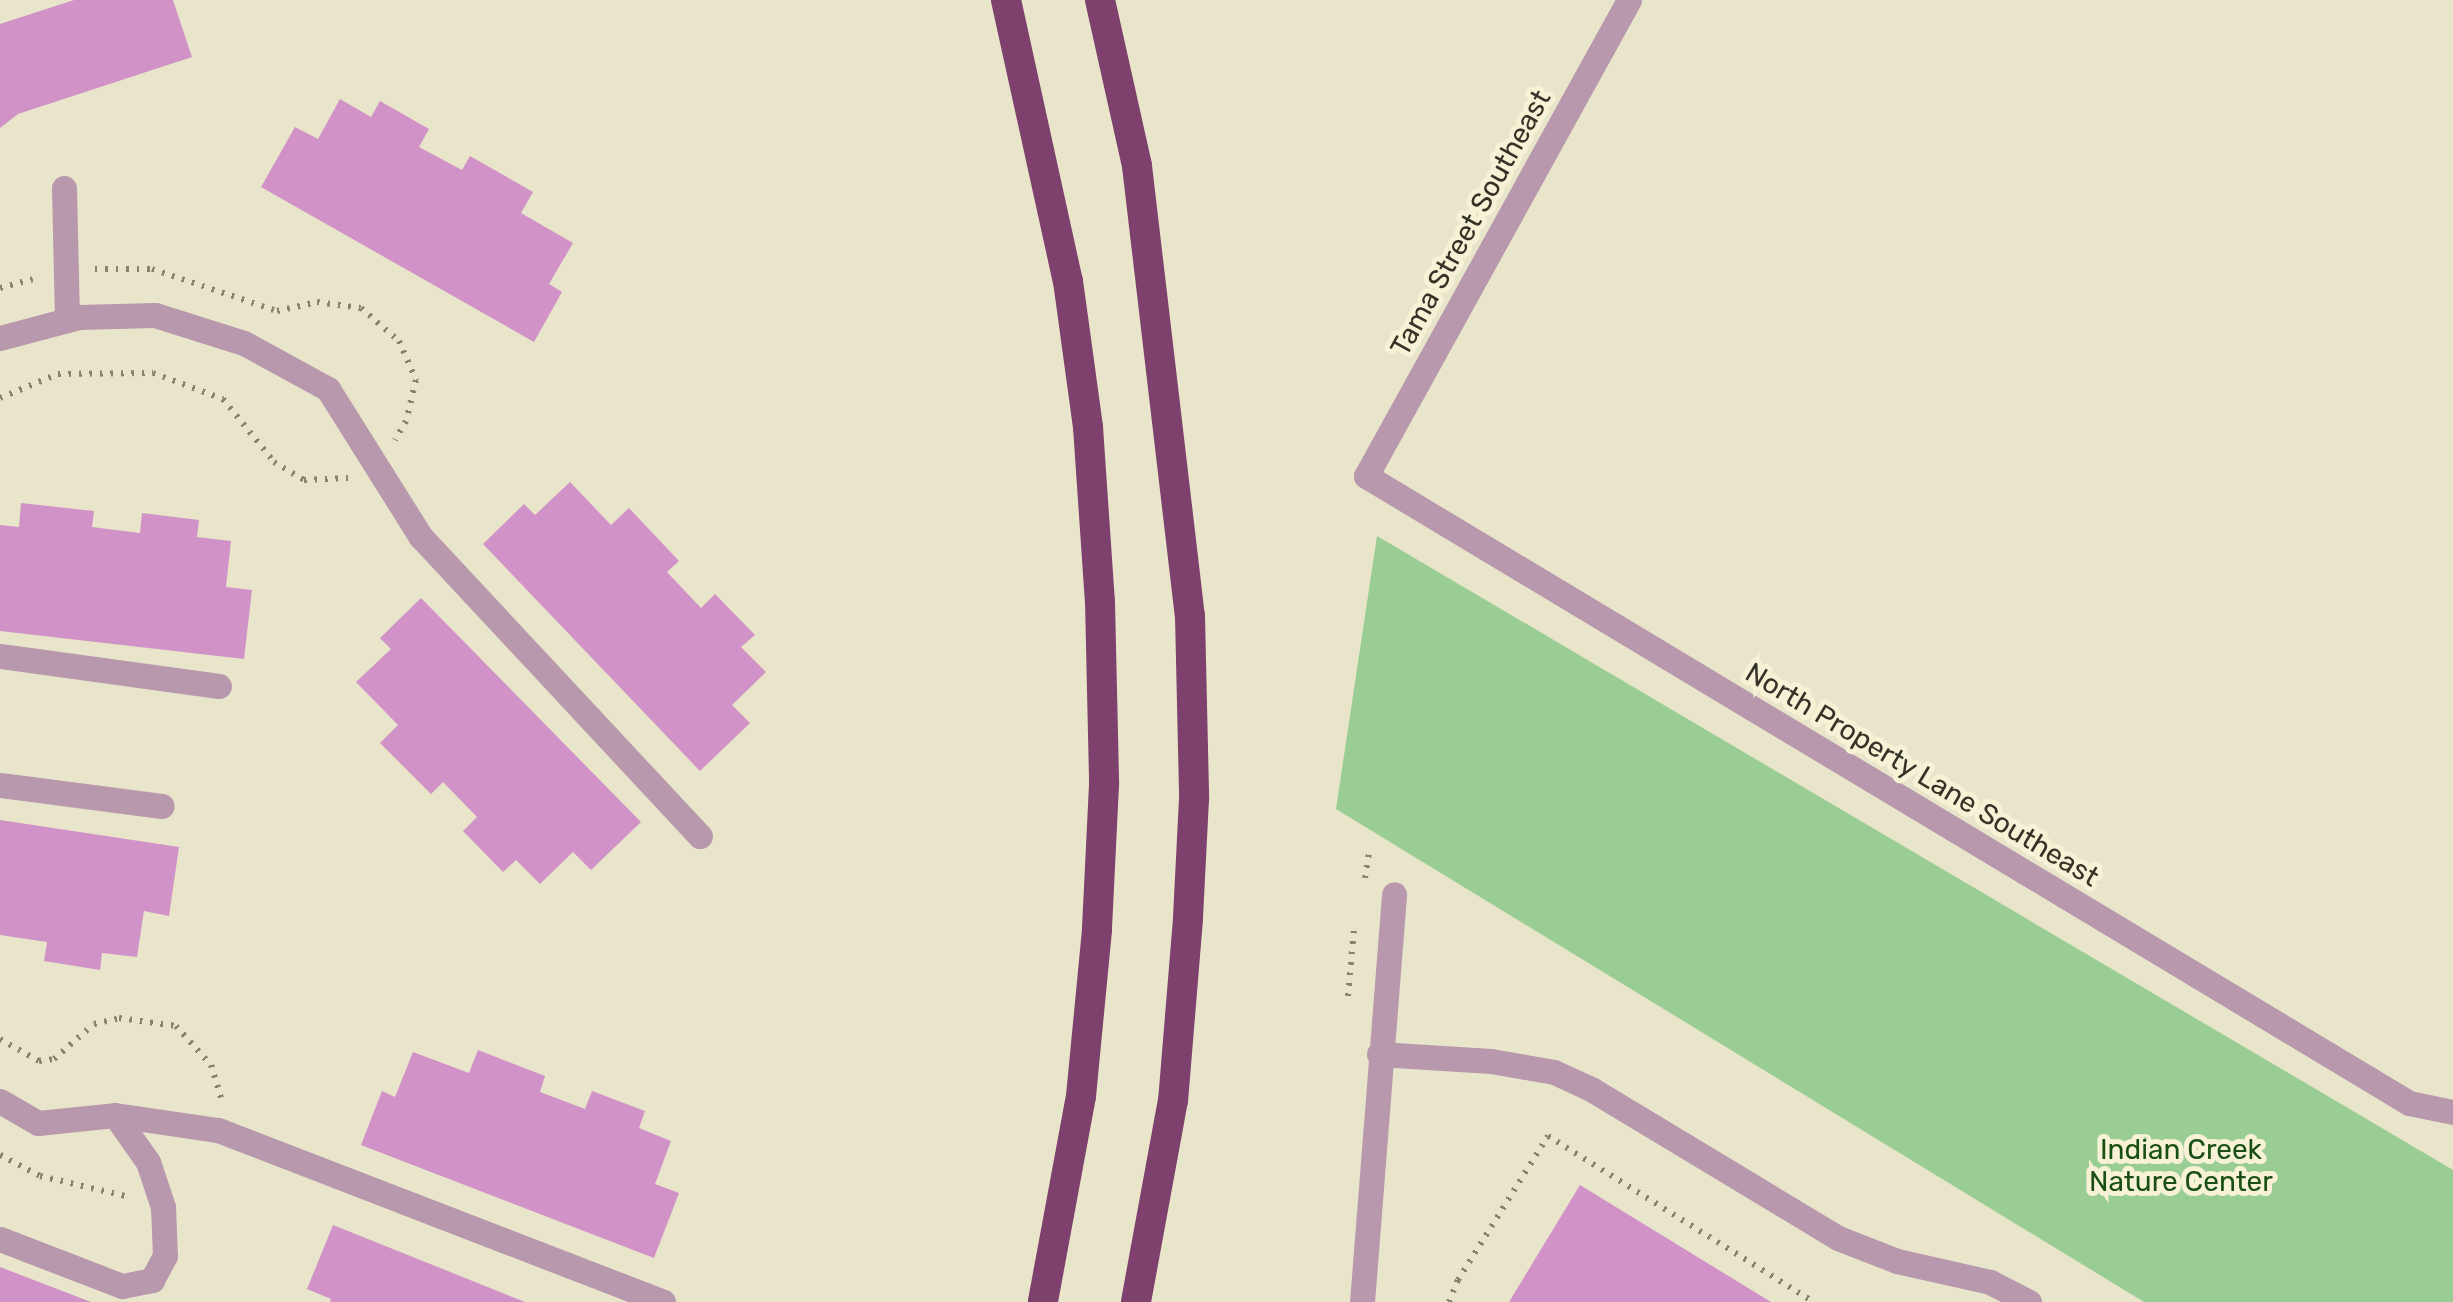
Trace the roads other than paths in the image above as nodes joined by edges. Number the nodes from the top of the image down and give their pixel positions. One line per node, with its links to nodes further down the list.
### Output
1 (1006, 0): 20 (highway)
2 (1100, 0): 21 (highway)
3 (1629, 0): 7 (street, Tama Street Southeast)
4 (64, 188): 5 (street)
5 (67, 320): 6 (street); 12 (street)
6 (0, 338)
7 (1366, 476): 16 (street, North Property Lane Southeast)
8 (0, 656): 9 (street)
9 (219, 686)
10 (0, 784): 11 (street)
11 (162, 806)
12 (700, 836)
13 (1394, 894): 14 (street)
14 (1378, 1054): 22 (street); 23 (street)
15 (0, 1101): 17 (street)
16 (2453, 1112)
17 (115, 1115): 18 (street); 19 (street)
18 (0, 1239)
19 (663, 1302)
20 (1043, 1302)
21 (1136, 1302)
22 (1362, 1302)
23 (2029, 1302)

